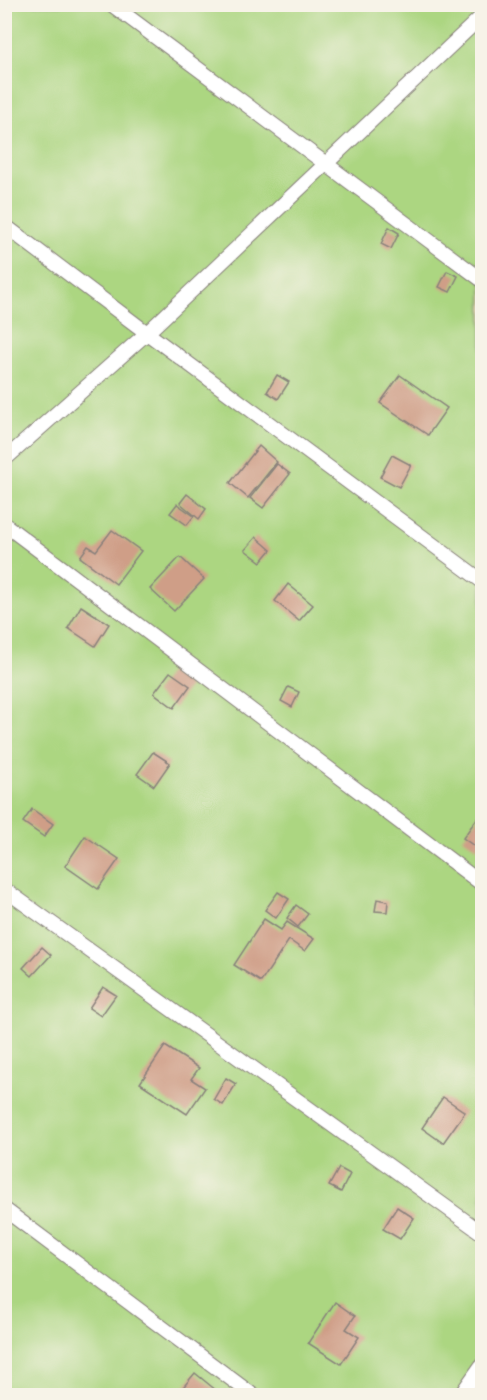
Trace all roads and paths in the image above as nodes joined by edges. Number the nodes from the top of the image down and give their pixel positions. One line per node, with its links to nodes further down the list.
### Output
1 (111, 4): 3 (lane)
2 (483, 16): 3 (lane)
3 (325, 163): 5 (lane); 6 (lane)
4 (4, 225): 6 (lane)
5 (483, 280)
6 (147, 333): 7 (lane); 9 (lane)
7 (4, 460)
8 (4, 524): 10 (lane)
9 (483, 581)
10 (483, 884)
11 (4, 889): 13 (lane)
12 (4, 1209): 15 (lane)
13 (483, 1233)
14 (483, 1365): 16 (lane)
15 (254, 1395)
16 (460, 1395)

